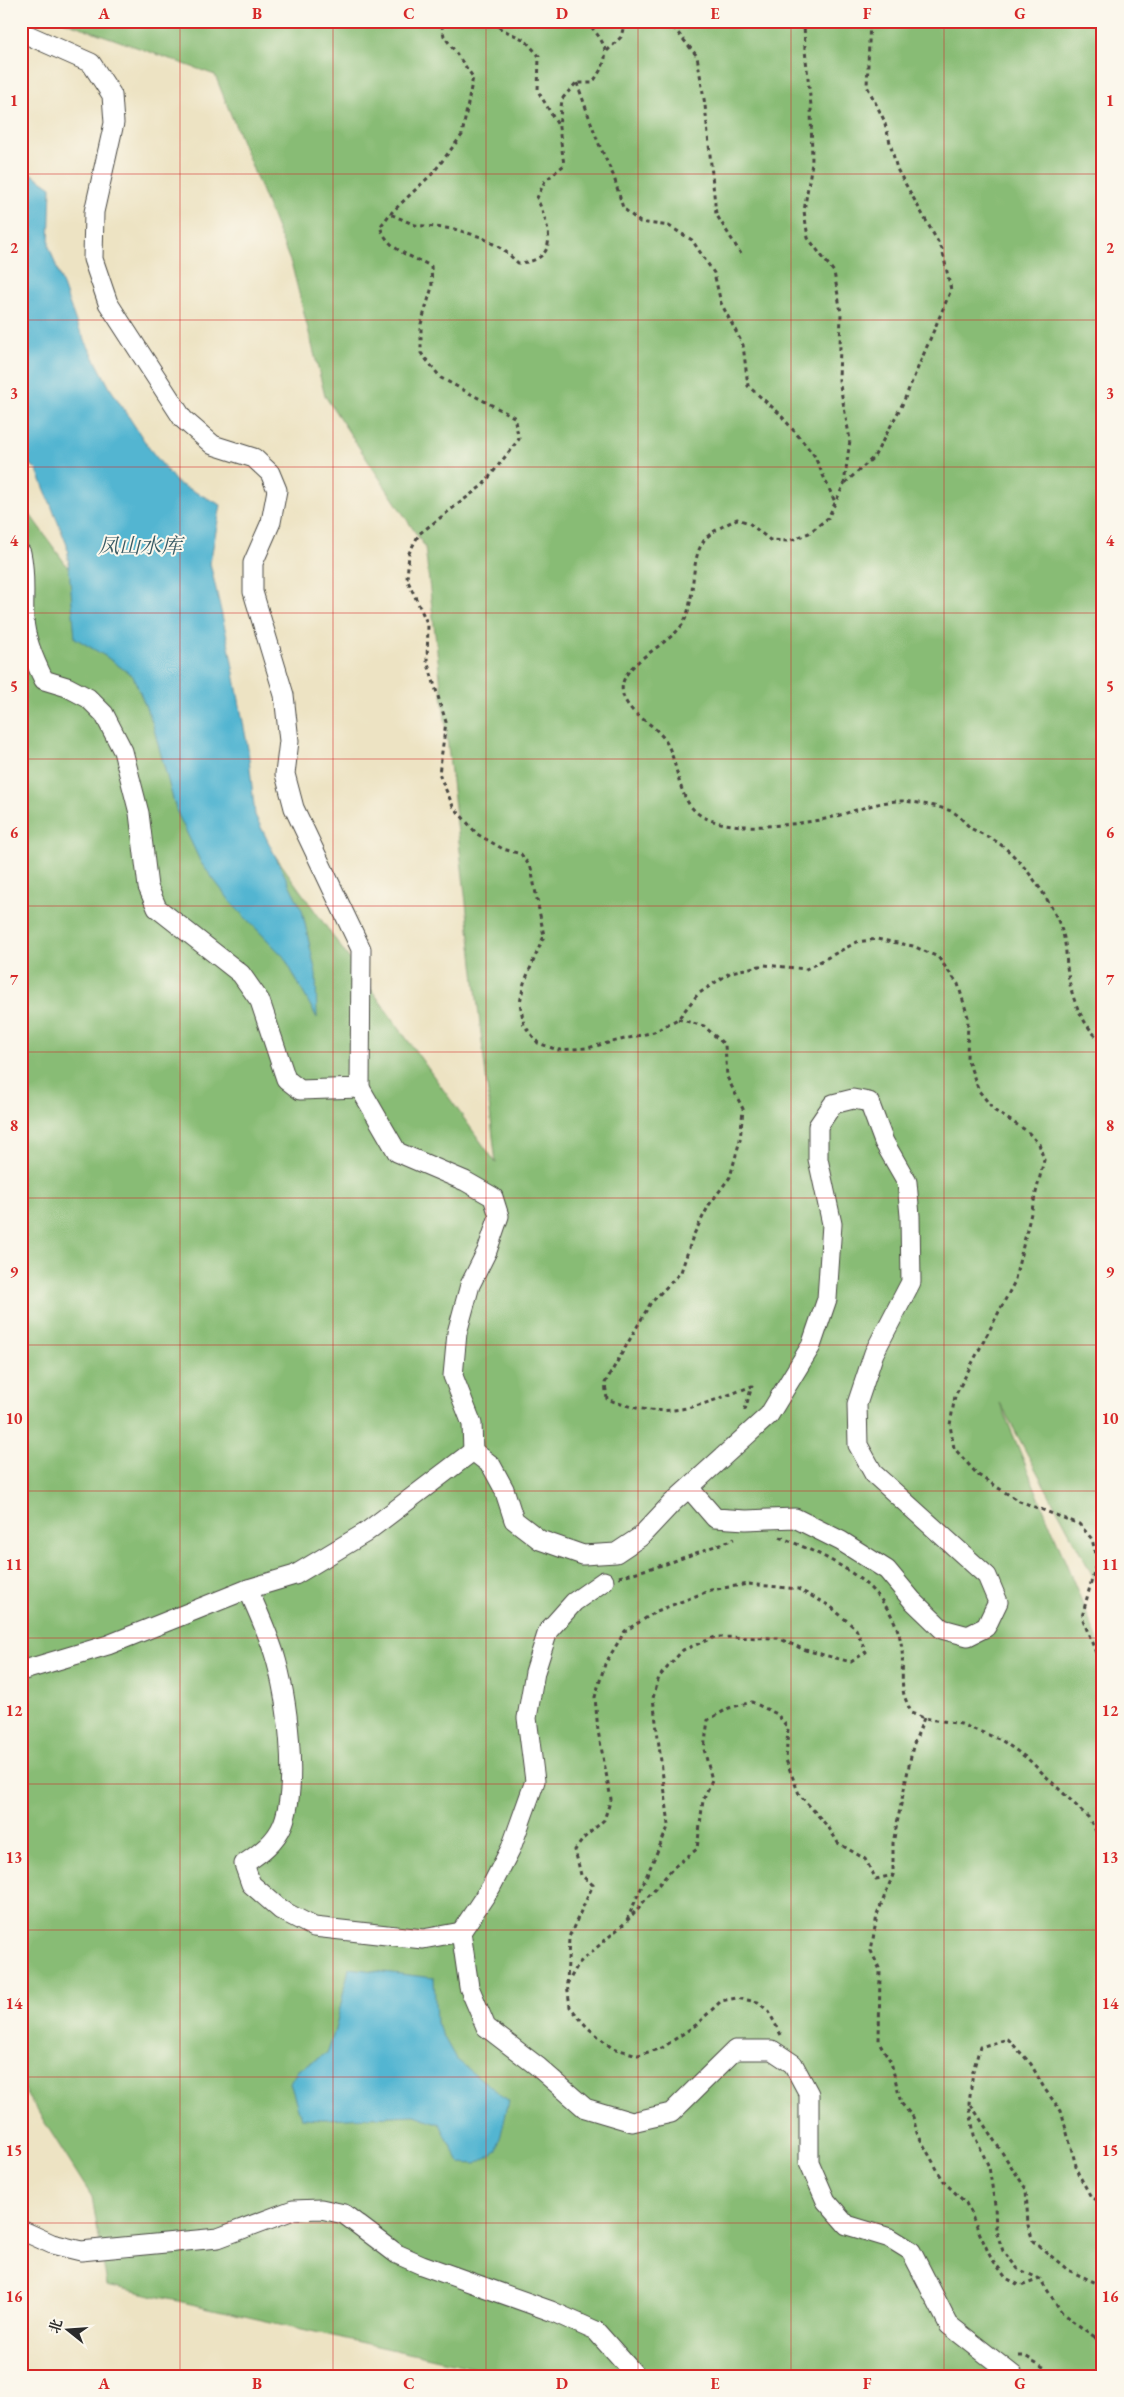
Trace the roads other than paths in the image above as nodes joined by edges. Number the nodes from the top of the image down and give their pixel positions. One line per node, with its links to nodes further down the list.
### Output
1 (21, 32): 3 (street)
2 (21, 553): 3 (street)
3 (360, 1088): 4 (street)
4 (473, 1451): 5 (street); 7 (street)
5 (689, 1488): 5 (street)
6 (604, 1581): 9 (street)
7 (248, 1589): 8 (street); 9 (street)
8 (21, 1671)
9 (461, 1932): 12 (street)
10 (21, 2230): 11 (street)
11 (636, 2376)
12 (1014, 2376)

